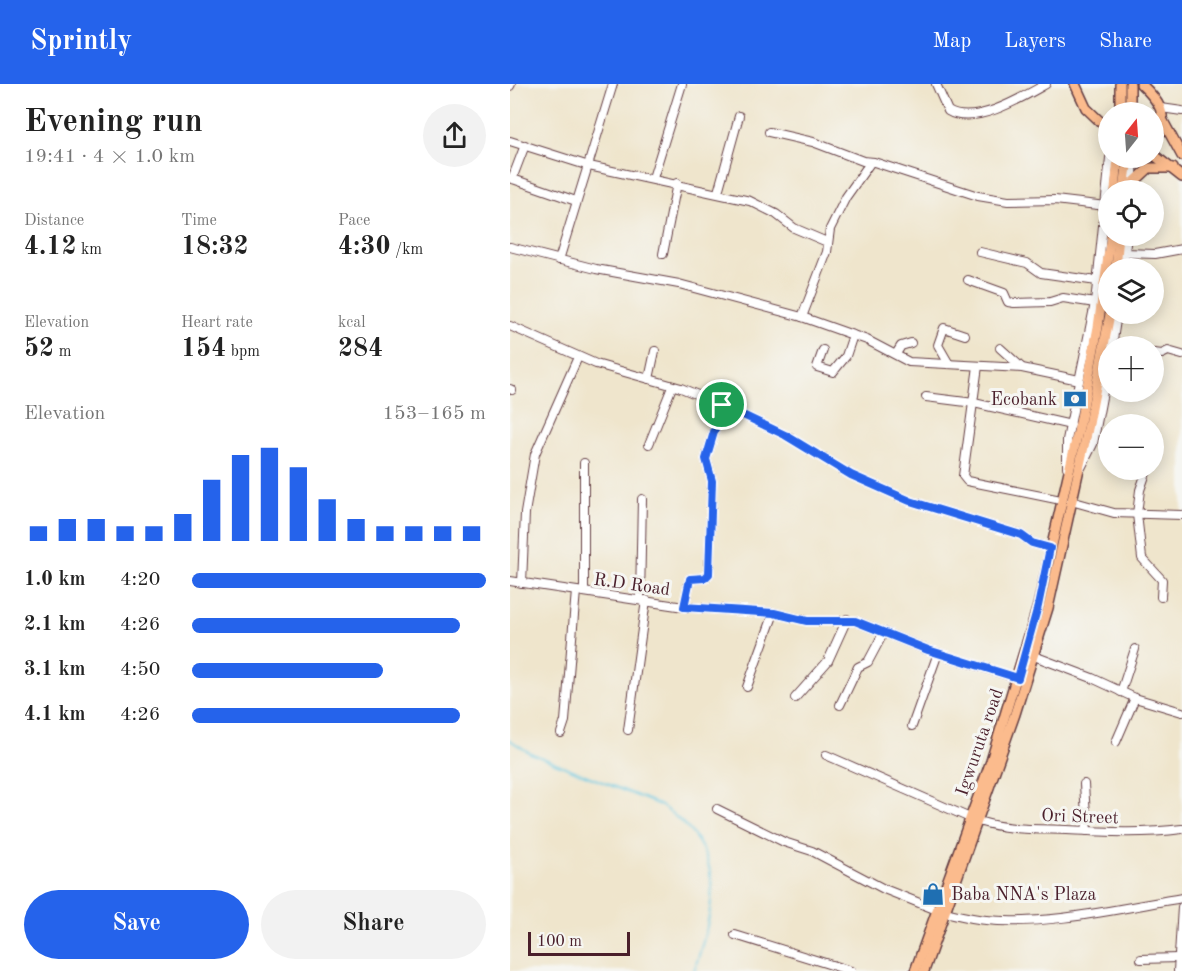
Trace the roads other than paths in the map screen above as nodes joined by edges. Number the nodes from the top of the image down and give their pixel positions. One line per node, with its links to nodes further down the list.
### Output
1 (613, 84): 23 (street)
2 (682, 84): 27 (street)
3 (936, 84): 4 (street)
4 (1046, 84)
5 (1120, 84): 9 (main road)
6 (1130, 84): 10 (main road)
7 (1141, 84): 11 (main road)
8 (1078, 87): 15 (main road)
9 (1120, 102)
10 (1130, 102)
11 (1158, 102)
12 (1164, 108): 13 (street)
13 (1182, 111)
14 (739, 116): 30 (street)
15 (1098, 120)
16 (1164, 125): 20 (main road)
17 (769, 132): 22 (street)
18 (510, 141): 19 (street)
19 (525, 145): 23 (street); 26 (street)
20 (1182, 156)
21 (1164, 162): 24 (main road)
22 (870, 163): 32 (street); 33 (street)
23 (589, 166): 27 (street); 31 (street)
24 (1173, 168): 25 (main road); 28 (main road)
25 (1182, 177)
26 (511, 178): 31 (street)
27 (653, 178): 29 (street)
28 (1137, 180)
29 (677, 183): 30 (street); 41 (street)
30 (718, 192): 33 (street)
31 (576, 201): 43 (street)
32 (1098, 205)
33 (827, 242): 47 (street)
34 (1101, 246): 45 (street)
35 (1114, 246): 73 (main road, Igwuruta road)
36 (1126, 246): 40 (street)
37 (510, 247): 43 (street)
38 (1182, 249): 40 (street)
39 (980, 252): 45 (street)
40 (1125, 253): 42 (street)
41 (663, 254)
42 (1124, 258)
43 (559, 260): 47 (street)
44 (968, 280): 46 (street)
45 (1097, 281): 46 (street)
46 (1095, 303): 64 (street)
47 (802, 317): 50 (street)
48 (1108, 324): 73 (main road, Igwuruta road)
49 (510, 326): 59 (street)
50 (853, 335): 54 (street); 57 (street)
51 (965, 335): 60 (street)
52 (911, 343): 57 (street)
53 (1000, 348): 62 (street)
54 (823, 350)
55 (655, 351): 63 (street)
56 (1164, 353): 58 (street)
57 (896, 354): 60 (street)
58 (1182, 355)
59 (578, 357): 63 (street); 81 (street)
60 (949, 364): 61 (street)
61 (978, 366): 62 (street); 68 (street)
62 (1022, 368): 64 (street)
63 (649, 379): 65 (street)
64 (1080, 380): 70 (street)
65 (672, 387): 69 (street); 71 (street)
66 (926, 397): 68 (street)
67 (1101, 402): 73 (street)
68 (974, 404): 70 (street); 76 (street)
69 (722, 405): 79 (street); 85 (street)
70 (1071, 425): 73 (street)
71 (649, 444)
72 (584, 463): 82 (street)
73 (1072, 477): 76 (main road, Igwuruta road)
74 (1144, 480): 77 (street)
75 (642, 499): 84 (street)
76 (1066, 500): 77 (street); 79 (main road, Igwuruta road); 91 (main road, Igwuruta road)
77 (1137, 514): 78 (street); 83 (street)
78 (1182, 515)
79 (1050, 548): 92 (main road, Igwuruta road)
80 (510, 582): 81 (street, R.D Road)
81 (522, 584): 82 (street, R.D Road)
82 (580, 592): 84 (street, R.D Road); 101 (street)
83 (1161, 597)
84 (643, 599): 85 (street, R.D Road); 100 (street)
85 (684, 607): 86 (street, R.D Road)
86 (774, 613): 87 (street, R.D Road); 93 (street)
87 (847, 620): 88 (street, R.D Road); 95 (street)
88 (884, 632): 90 (street, R.D Road); 97 (street)
89 (1135, 649): 94 (street)
90 (938, 653): 92 (street, R.D Road); 99 (street)
91 (1034, 656): 92 (main road, Igwuruta road); 94 (street)
92 (1022, 680): 106 (main road, Igwuruta road)
93 (747, 687)
94 (1121, 692): 96 (street)
95 (795, 698)
96 (1136, 699): 98 (street); 102 (street)
97 (840, 705)
98 (1182, 712)
99 (912, 726)
100 (628, 730)
101 (561, 733)
102 (1116, 742)
103 (826, 755): 106 (street, Ori Street)
104 (1084, 784): 108 (street)
105 (717, 809): 111 (street)
106 (974, 820): 108 (street, Ori Street); 111 (main road, Igwuruta road)
107 (1182, 829): 108 (street, Ori Street)
108 (1087, 831)
109 (1182, 898): 111 (street)
110 (1182, 907): 112 (street)
111 (941, 911): 117 (main road, Igwuruta road); 118 (main road, Igwuruta road)
112 (1181, 933): 114 (street)
113 (735, 935): 116 (street)
114 (1178, 958): 115 (street); 119 (street)
115 (1142, 959)
116 (851, 971)
117 (915, 971)
118 (924, 971)
119 (1178, 971)

